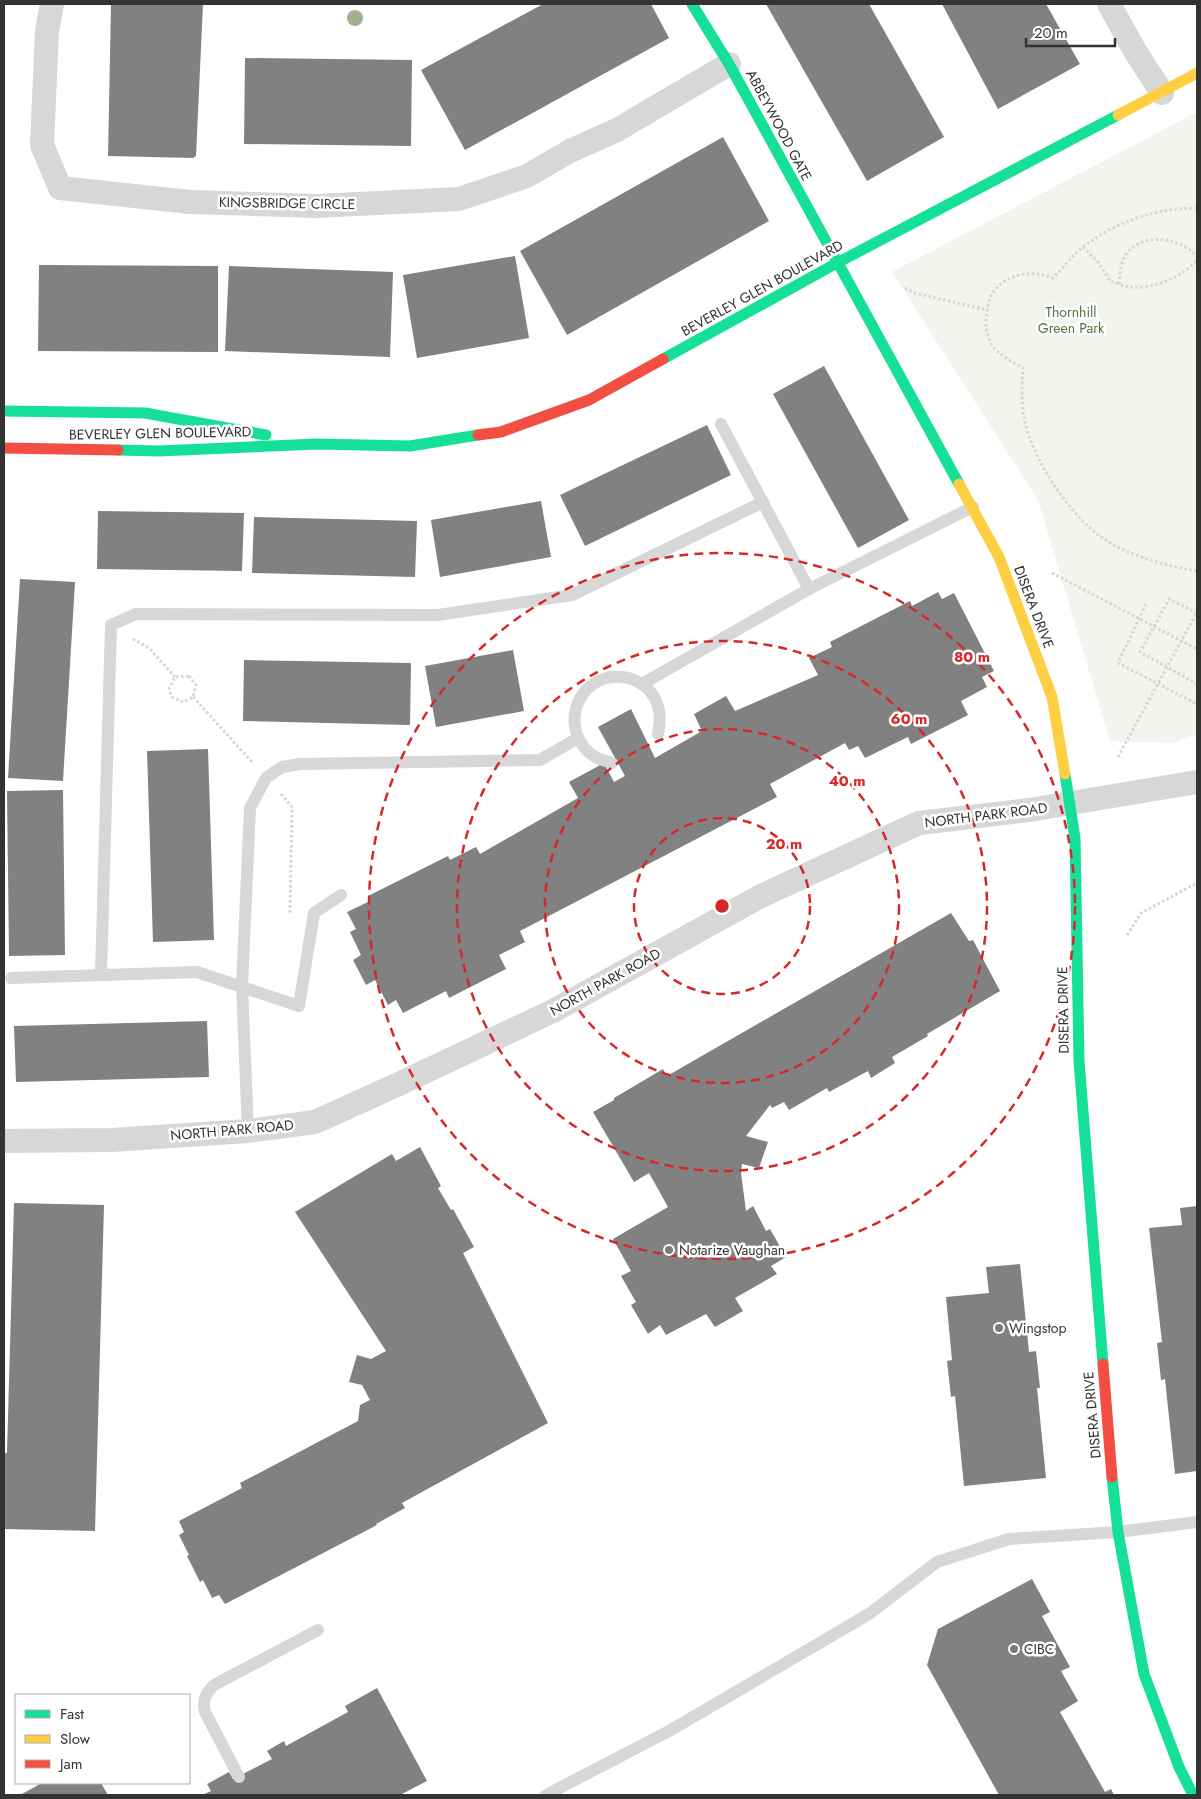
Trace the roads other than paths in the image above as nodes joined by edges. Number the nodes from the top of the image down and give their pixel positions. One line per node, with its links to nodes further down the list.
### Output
1 (52, 4): 4 (street, KINGSBRIDGE CIRCLE)
2 (692, 4): 4 (street, ABBEYWOOD GATE)
3 (1109, 4): 6 (street)
4 (729, 64): 7 (street, ABBEYWOOD GATE)
5 (1197, 73): 6 (street, BEVERLEY GLEN BOULEVARD)
6 (1162, 93): 7 (street, BEVERLEY GLEN BOULEVARD)
7 (837, 264): 10 (street, BEVERLEY GLEN BOULEVARD); 13 (street, DISERA DRIVE)
8 (4, 411): 10 (street, BEVERLEY GLEN BOULEVARD)
9 (720, 424): 12 (lane)
10 (317, 444): 11 (street, BEVERLEY GLEN BOULEVARD)
11 (4, 448)
12 (763, 502): 14 (lane); 22 (lane)
13 (972, 507): 14 (lane); 20 (street, DISERA DRIVE)
14 (809, 589): 15 (lane)
15 (642, 684): 16 (lane); 17 (lane)
16 (658, 734)
17 (578, 738): 18 (lane); 24 (lane)
18 (612, 762)
19 (1197, 782): 20 (street, NORTH PARK ROAD)
20 (1070, 804): 25 (street, NORTH PARK ROAD); 28 (street, DISERA DRIVE)
21 (341, 895): 24 (lane)
22 (101, 974): 23 (lane); 24 (lane)
23 (11, 978)
24 (242, 986): 25 (lane)
25 (248, 1131): 26 (street, NORTH PARK ROAD)
26 (4, 1142)
27 (1197, 1522): 28 (lane)
28 (1118, 1532): 31 (lane); 32 (street, DISERA DRIVE)
29 (318, 1630): 30 (lane)
30 (239, 1777)
31 (546, 1795)
32 (1192, 1795)

